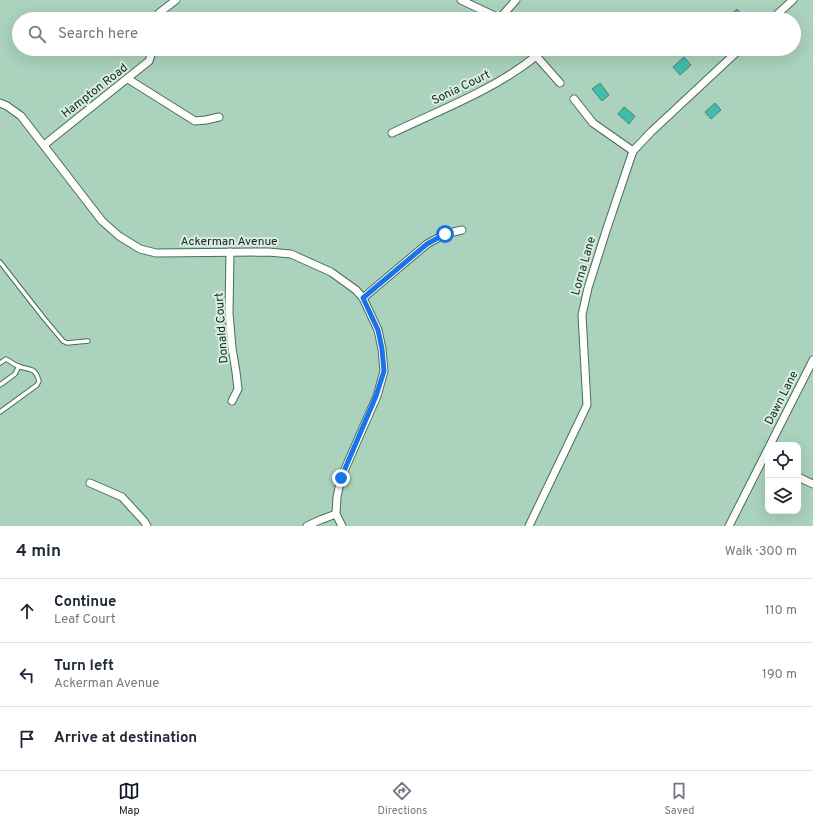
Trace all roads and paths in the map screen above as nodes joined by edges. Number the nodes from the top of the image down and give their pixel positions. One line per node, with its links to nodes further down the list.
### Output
1 (176, 0): 5 (street)
2 (461, 0): 6 (street)
3 (516, 0): 7 (street)
4 (793, 0): 8 (street)
5 (160, 12)
6 (488, 12)
7 (506, 12)
8 (780, 12)
9 (151, 56): 12 (street, Hampton Road)
10 (536, 56): 13 (street); 17 (street, Sonia Court)
11 (732, 56): 19 (street, Lorna Lane)
12 (128, 79): 16 (street); 18 (street, Hampton Road)
13 (560, 83)
14 (574, 99): 19 (street)
15 (0, 103): 18 (street, Ackerman Avenue)
16 (219, 117)
17 (392, 133)
18 (44, 145): 21 (street, Ackerman Avenue)
19 (633, 151): 40 (street, Lorna Lane)
20 (462, 230): 23 (street)
21 (230, 252): 23 (street, Ackerman Avenue); 29 (street, Donald Court)
22 (0, 262): 24 (lane)
23 (363, 298): 36 (street, Ackerman Avenue)
24 (88, 342)
25 (813, 360): 31 (street, Dawn Lane)
26 (0, 363): 27 (lane)
27 (19, 366): 28 (lane); 30 (lane)
28 (0, 385)
29 (232, 401)
30 (0, 412)
31 (772, 442)
32 (765, 460): 41 (street)
33 (800, 478): 35 (street)
34 (90, 483): 37 (street)
35 (813, 484)
36 (336, 514): 38 (street); 39 (street, Ackerman Avenue)
37 (147, 526)
38 (307, 526)
39 (342, 526)
40 (529, 526)
41 (729, 526)

